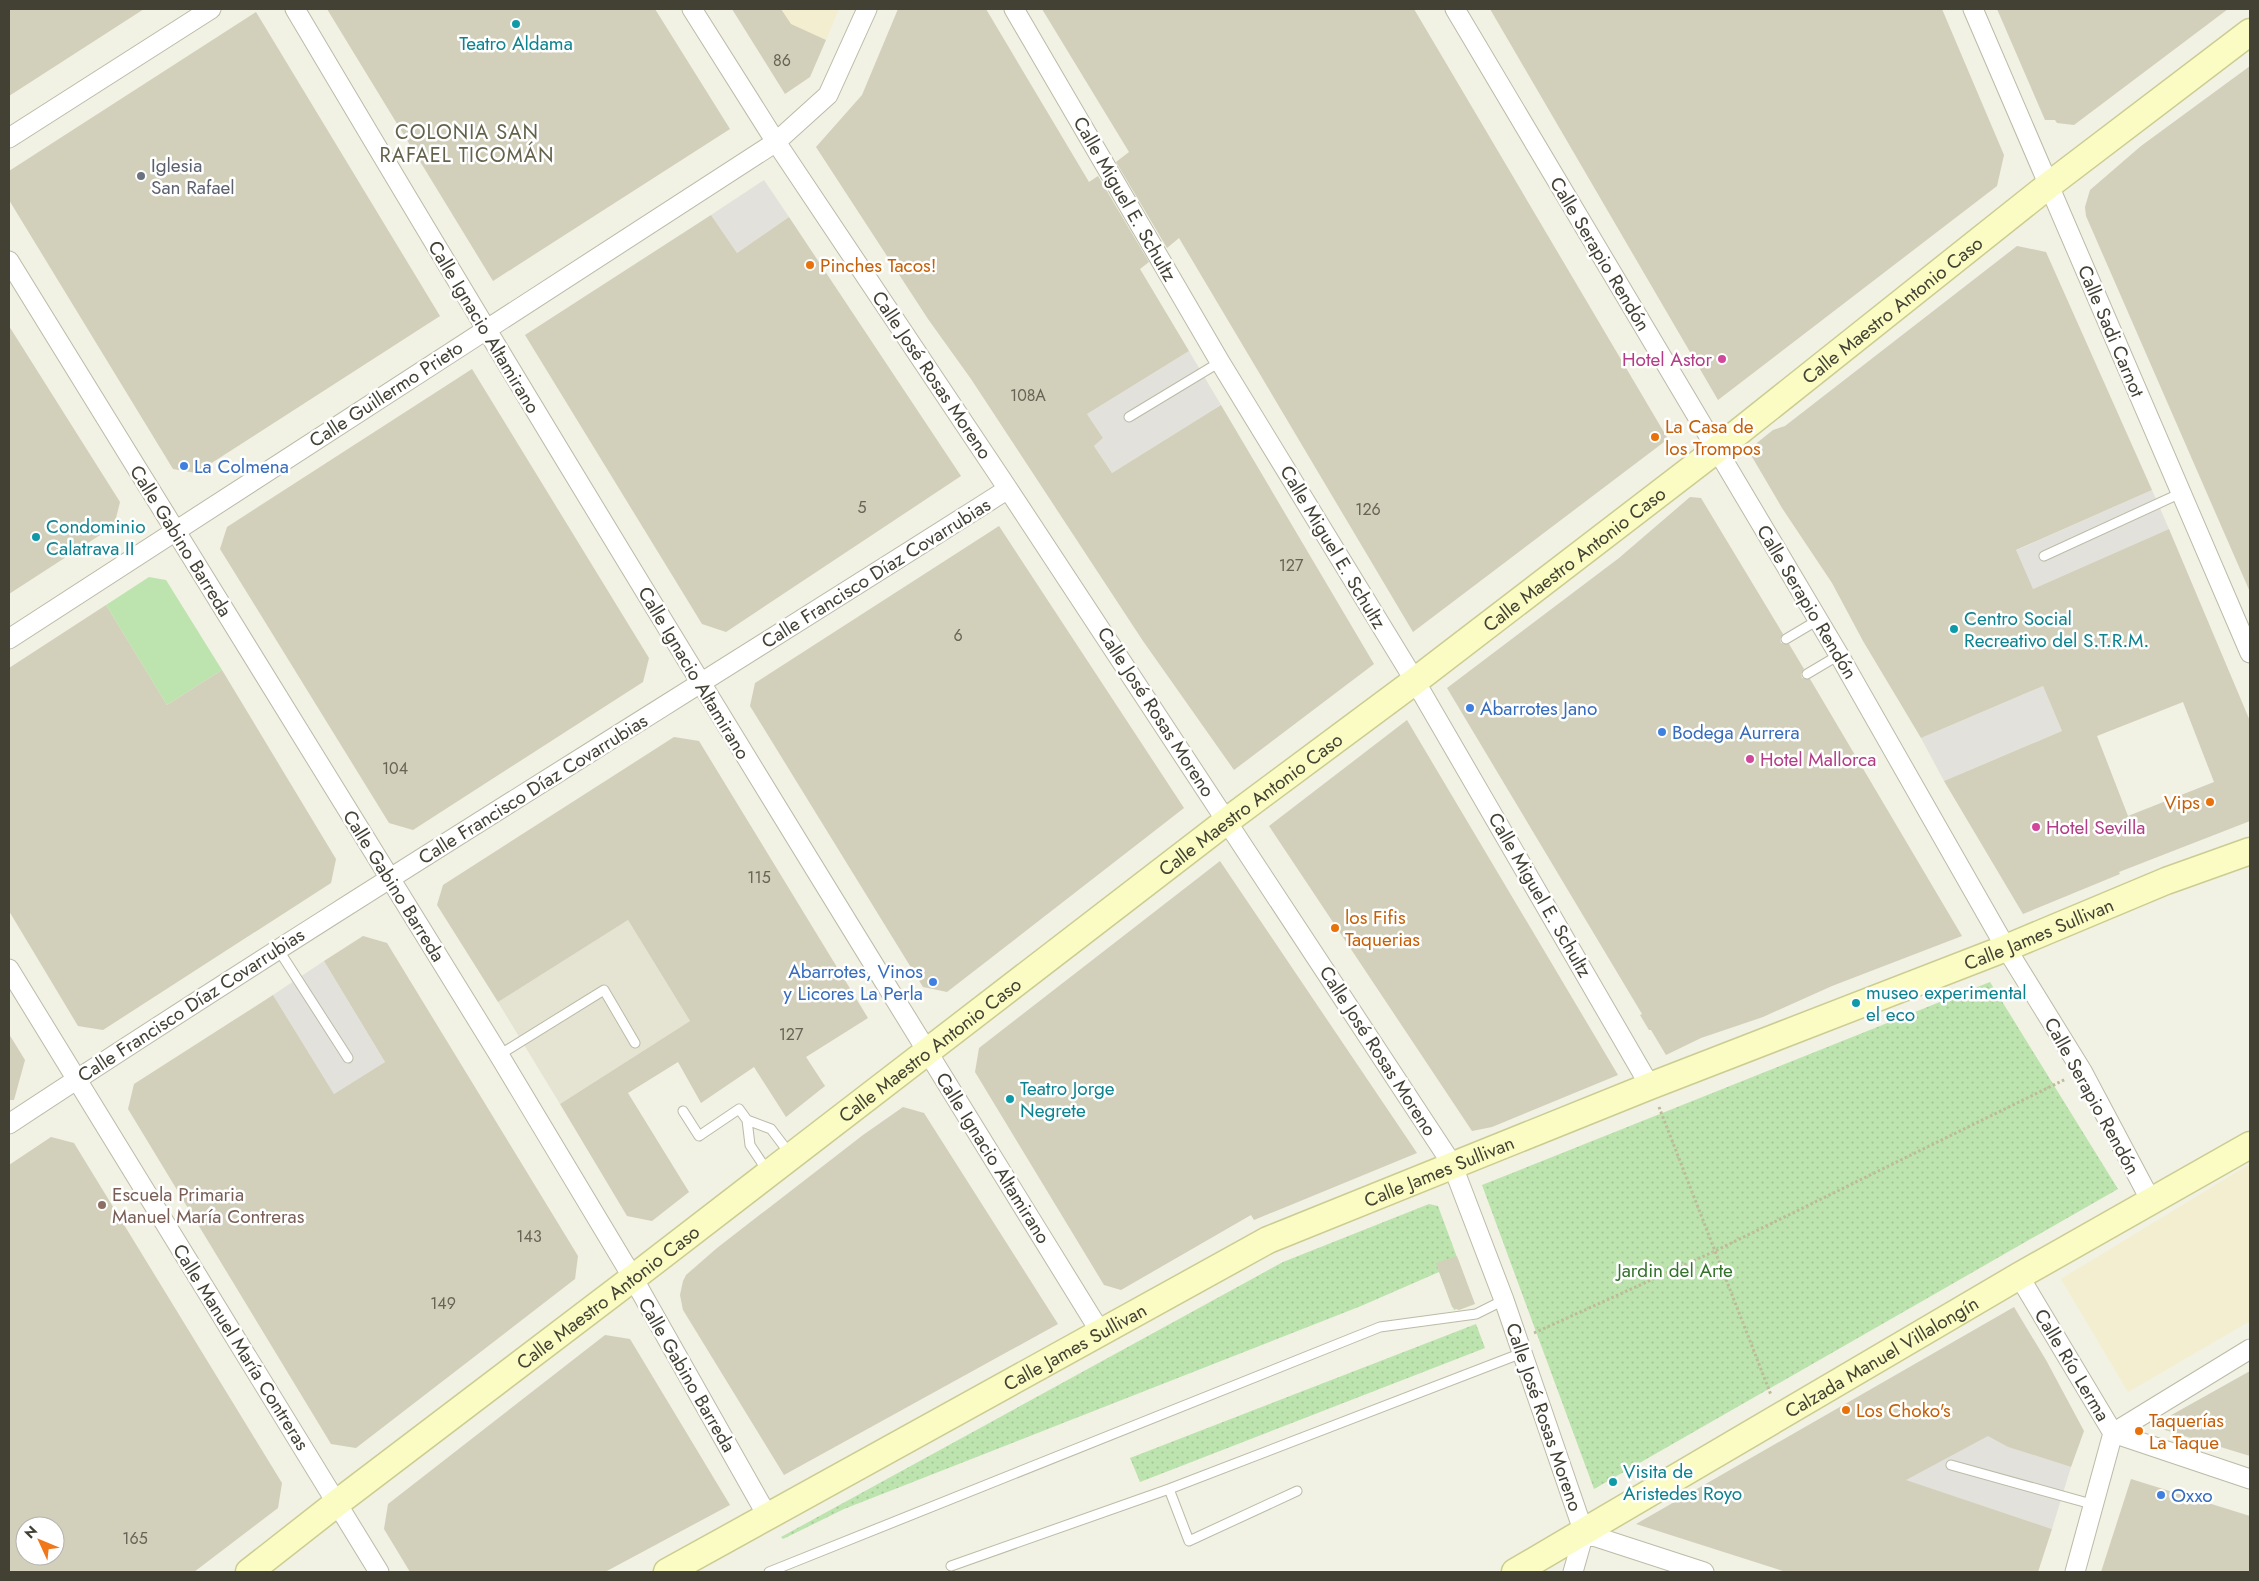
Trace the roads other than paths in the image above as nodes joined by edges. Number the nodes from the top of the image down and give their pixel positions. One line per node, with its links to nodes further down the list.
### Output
1 (210, 9): 9 (street)
2 (296, 9): 13 (street, Calle Ignacio Altamirano)
3 (692, 9): 10 (street, Calle José Rosas Moreno)
4 (866, 9): 10 (street, Calle Guillermo Prieto)
5 (1014, 9): 14 (street, Calle Miguel E. Schultz)
6 (1454, 9): 16 (street, Calle Serapio Rendón)
7 (1974, 9): 11 (street, Calle Sadi Carnot)
8 (2250, 32): 11 (main road, Calle Maestro Antonio Caso)
9 (9, 138)
10 (776, 142): 13 (street, Calle Guillermo Prieto); 17 (street, Calle José Rosas Moreno)
11 (2049, 185): 16 (main road, Calle Maestro Antonio Caso); 18 (street, Calle Sadi Carnot)
12 (9, 261): 19 (street, Calle Gabino Barreda)
13 (485, 329): 19 (street, Calle Guillermo Prieto); 28 (street, Calle Ignacio Altamirano)
14 (1220, 362): 15 (lane); 27 (street, Calle Miguel E. Schultz)
15 (1129, 417)
16 (1716, 450): 21 (street, Calle Serapio Rendón); 27 (main road, Calle Maestro Antonio Caso)
17 (1008, 489): 28 (street, Calle Francisco Díaz Covarrubias); 29 (street, Calle José Rosas Moreno)
18 (2181, 493): 20 (lane); 24 (street, Calle Sadi Carnot)
19 (176, 532): 22 (street, Calle Guillermo Prieto); 31 (street, Calle Gabino Barreda)
20 (2044, 556)
21 (1818, 620): 23 (lane); 25 (street, Calle Serapio Rendón)
22 (9, 639)
23 (1786, 639)
24 (2250, 653)
25 (1839, 655): 26 (lane); 32 (street, Calle Serapio Rendón)
26 (1807, 674)
27 (1415, 681): 29 (main road, Calle Maestro Antonio Caso); 40 (street, Calle Miguel E. Schultz)
28 (701, 684): 31 (street, Calle Francisco Díaz Covarrubias); 36 (street, Calle Ignacio Altamirano)
29 (1228, 820): 36 (main road, Calle Maestro Antonio Caso); 46 (street, Calle José Rosas Moreno)
30 (2250, 851): 32 (main road, Calle James Sullivan)
31 (390, 878): 33 (street, Calle Francisco Díaz Covarrubias); 37 (street, Calle Gabino Barreda)
32 (2006, 948): 40 (main road, Calle James Sullivan); 48 (street, Calle Serapio Rendón)
33 (278, 949): 38 (lane); 39 (street, Calle Francisco Díaz Covarrubias)
34 (9, 969): 39 (street, Calle Manuel María Contreras)
35 (635, 1043): 37 (lane)
36 (926, 1051): 45 (main road, Calle Maestro Antonio Caso); 52 (street, Calle Ignacio Altamirano)
37 (499, 1055): 50 (street, Calle Gabino Barreda)
38 (348, 1058)
39 (76, 1080): 43 (street, Calle Francisco Díaz Covarrubias); 60 (street, Calle Manuel María Contreras)
40 (1650, 1086): 46 (main road, Calle James Sullivan)
41 (682, 1111): 42 (lane)
42 (747, 1120): 45 (lane); 47 (lane)
43 (9, 1124)
44 (2250, 1145): 48 (main road, Calzada Manuel Villalongín)
45 (790, 1156): 47 (main road, Calle Maestro Antonio Caso)
46 (1452, 1164): 51 (street, Calle José Rosas Moreno); 52 (main road, Calle James Sullivan)
47 (769, 1172): 50 (main road, Calle Maestro Antonio Caso)
48 (2151, 1201): 49 (main road, Calzada Manuel Villalongín)
49 (2019, 1276): 55 (street, Calle Río Lerma); 63 (main road, Calzada Manuel Villalongín)
50 (632, 1278): 60 (main road, Calle Maestro Antonio Caso); 62 (street, Calle Gabino Barreda)
51 (1504, 1300): 53 (street, Calle José Rosas Moreno); 68 (lane)
52 (1101, 1332): 62 (main road, Calle James Sullivan)
53 (1520, 1347): 58 (lane); 63 (street, Calle José Rosas Moreno)
54 (2250, 1349): 55 (street)
55 (2113, 1433): 57 (street); 61 (street, Calle Río Lerma)
56 (1951, 1465): 61 (lane)
57 (2250, 1479)
58 (1169, 1488): 59 (lane); 64 (lane)
59 (1297, 1491)
60 (337, 1503): 65 (main road, Calle Maestro Antonio Caso); 66 (street, Calle Manuel María Contreras)
61 (2095, 1505): 72 (street, Calle Río Lerma)
62 (768, 1517): 67 (main road, Calle James Sullivan)
63 (1584, 1533): 69 (main road, Calzada Manuel Villalongín); 70 (street); 71 (street)
64 (951, 1566)
65 (249, 1572)
66 (378, 1572)
67 (667, 1572)
68 (769, 1572)
69 (1515, 1572)
70 (1572, 1572)
71 (1704, 1572)
72 (2075, 1572)

